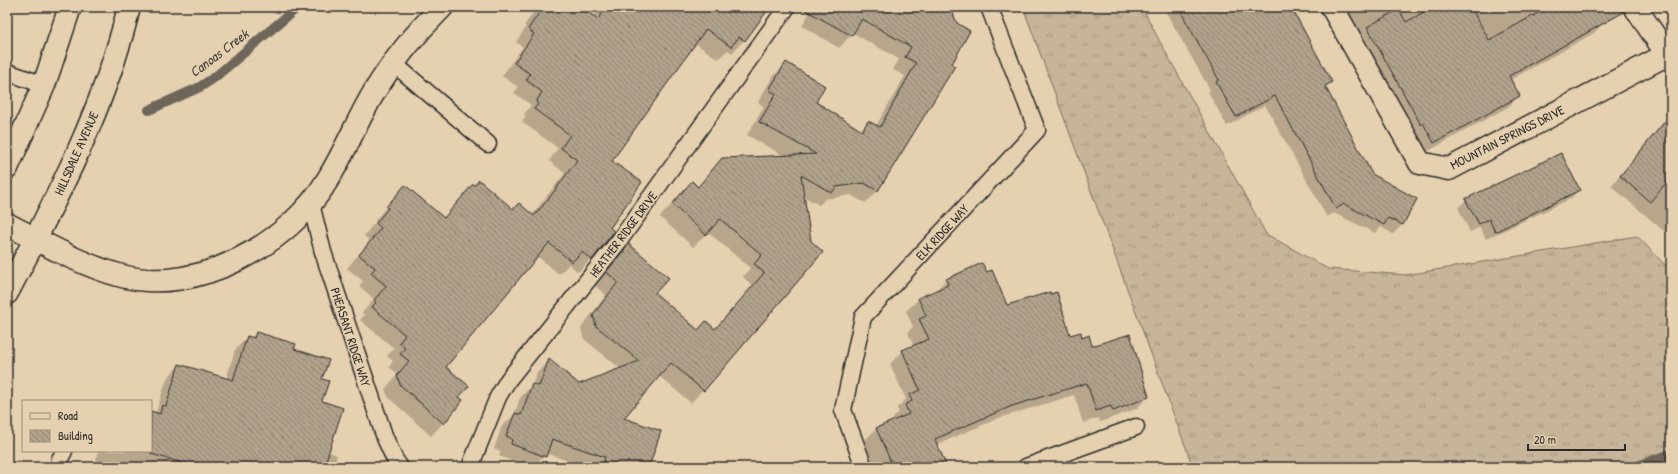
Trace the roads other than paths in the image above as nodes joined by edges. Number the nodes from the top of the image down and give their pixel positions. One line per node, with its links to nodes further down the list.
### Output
1 (70, 7): 11 (street)
2 (129, 7): 16 (street, HILLSDALE AVENUE)
3 (442, 7): 9 (street)
4 (787, 7): 22 (lane, HEATHER RIDGE DRIVE)
5 (989, 7): 23 (lane, ELK RIDGE WAY)
6 (1332, 7): 8 (street, MOUNTAIN SPRINGS DRIVE)
7 (1635, 7): 8 (street, MOUNTAIN SPRINGS DRIVE)
8 (1669, 57)
9 (393, 63): 12 (lane); 14 (street)
10 (7, 72): 11 (lane)
11 (44, 85): 13 (street)
12 (488, 144)
13 (7, 168)
14 (311, 204): 16 (street); 21 (lane, PHEASANT RIDGE WAY)
15 (7, 224): 16 (street)
16 (35, 239): 17 (street, HILLSDALE AVENUE)
17 (7, 293)
18 (1136, 427): 24 (lane)
19 (64, 452): 20 (lane)
20 (60, 467)
21 (400, 467)
22 (470, 467)
23 (864, 467)
24 (1026, 467)

